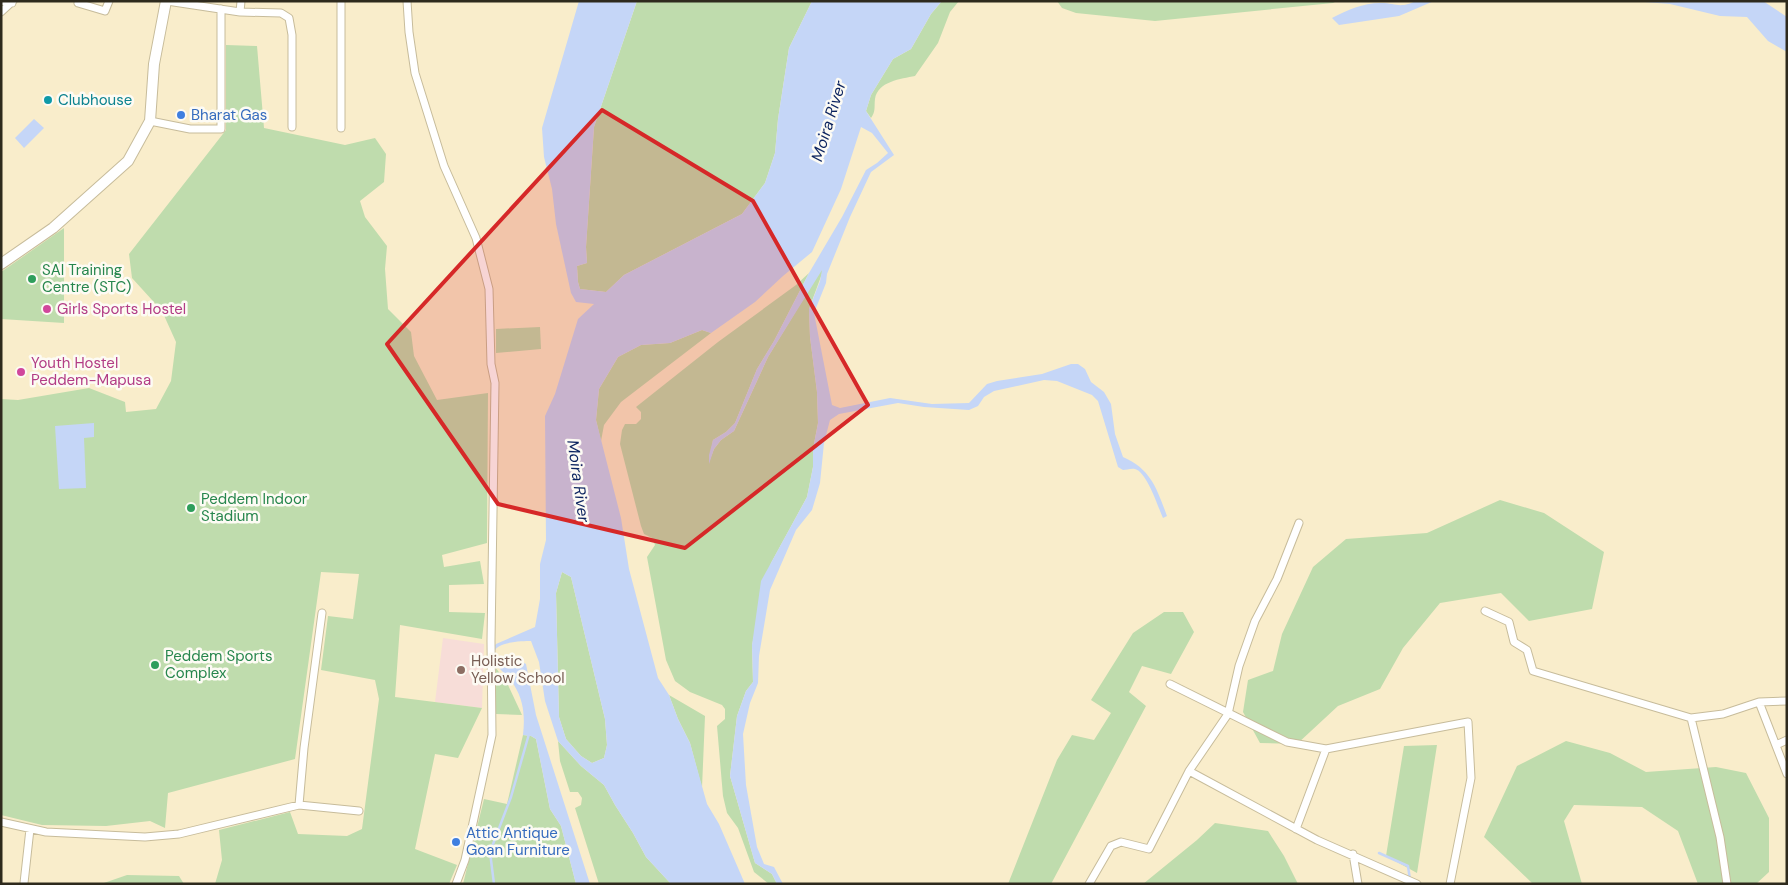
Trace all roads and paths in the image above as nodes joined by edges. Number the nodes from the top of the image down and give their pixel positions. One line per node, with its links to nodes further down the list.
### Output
1 (1, 1): 8 (street)
2 (79, 1): 3 (street)
3 (108, 1)
4 (166, 1): 9 (street); 12 (street)
5 (241, 1): 11 (street)
6 (341, 1): 14 (street)
7 (407, 1): 36 (street)
8 (13, 2): 10 (street)
9 (220, 9): 11 (street); 12 (street)
10 (1, 12)
11 (240, 12): 13 (street)
12 (150, 121): 15 (street)
13 (292, 127)
14 (341, 128)
15 (1, 264)
16 (1299, 523): 22 (street)
17 (1485, 611): 23 (street)
18 (322, 613): 29 (street)
19 (1170, 684): 22 (street)
20 (1787, 701): 21 (street)
21 (1759, 702): 23 (street); 25 (street)
22 (1228, 714): 26 (street); 27 (street)
23 (1691, 718): 41 (street)
24 (1787, 740): 25 (street)
25 (1776, 745): 28 (street)
26 (1326, 749): 33 (street); 40 (street)
27 (1189, 771): 33 (street); 37 (street)
28 (1787, 774)
29 (299, 804): 30 (street); 32 (street)
30 (359, 811)
31 (1, 822): 32 (street)
32 (30, 829): 35 (street)
33 (1296, 829): 34 (street)
34 (1353, 854): 38 (street); 39 (street)
35 (24, 883)
36 (456, 884)
37 (1089, 884)
38 (1358, 884)
39 (1417, 884)
40 (1450, 884)
41 (1727, 884)

